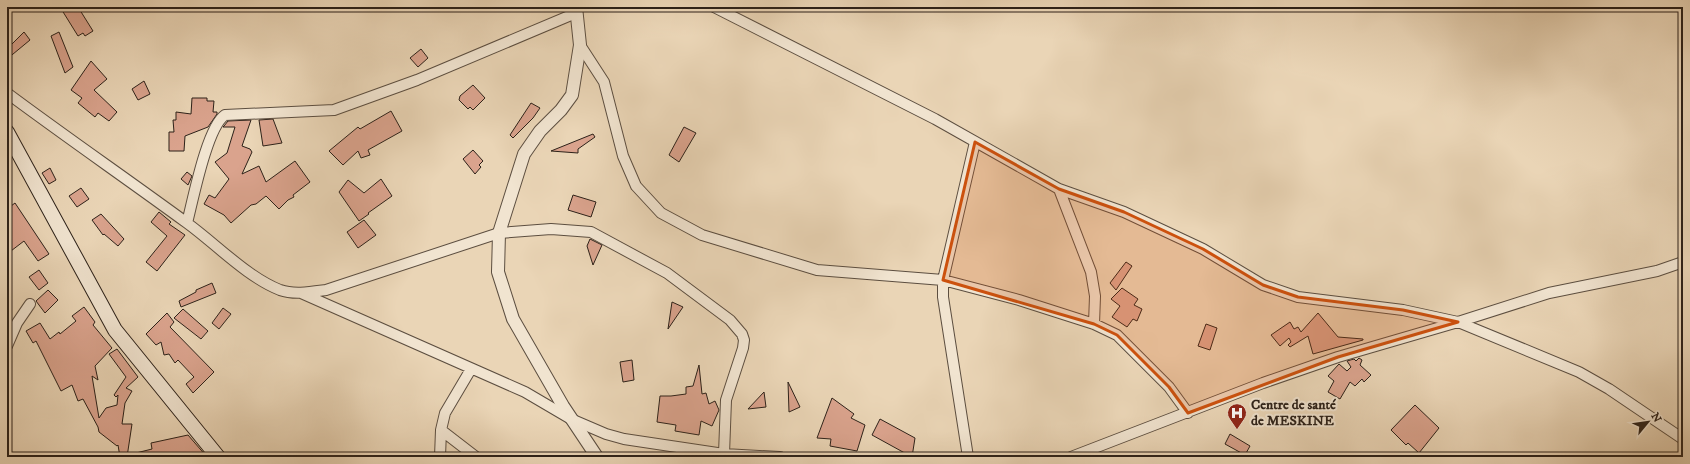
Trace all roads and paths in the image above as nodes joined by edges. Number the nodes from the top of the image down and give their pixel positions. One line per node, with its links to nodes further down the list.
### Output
1 (714, 7): 6 (street)
2 (576, 10): 3 (street); 8 (street)
3 (580, 45): 9 (street); 11 (street)
4 (7, 92): 8 (street)
5 (7, 132): 23 (main road)
6 (975, 142): 7 (street); 11 (street)
7 (1059, 189): 14 (street); 15 (street)
8 (187, 223): 12 (street)
9 (499, 233): 12 (street); 19 (street); 22 (street)
10 (1683, 262): 14 (street)
11 (943, 280): 15 (street); 28 (street)
12 (300, 293): 17 (street)
13 (30, 304): 16 (street)
14 (1458, 322): 18 (street); 21 (street)
15 (1094, 324): 18 (street)
16 (7, 346)
17 (471, 368): 19 (street); 20 (street)
18 (1188, 413): 29 (street)
19 (571, 419): 22 (street); 26 (street)
20 (441, 430): 24 (street); 25 (street)
21 (1683, 439)
22 (724, 454): 27 (street)
23 (218, 457)
24 (440, 457)
25 (476, 457)
26 (598, 457)
27 (780, 457)
28 (968, 457)
29 (1071, 457)

